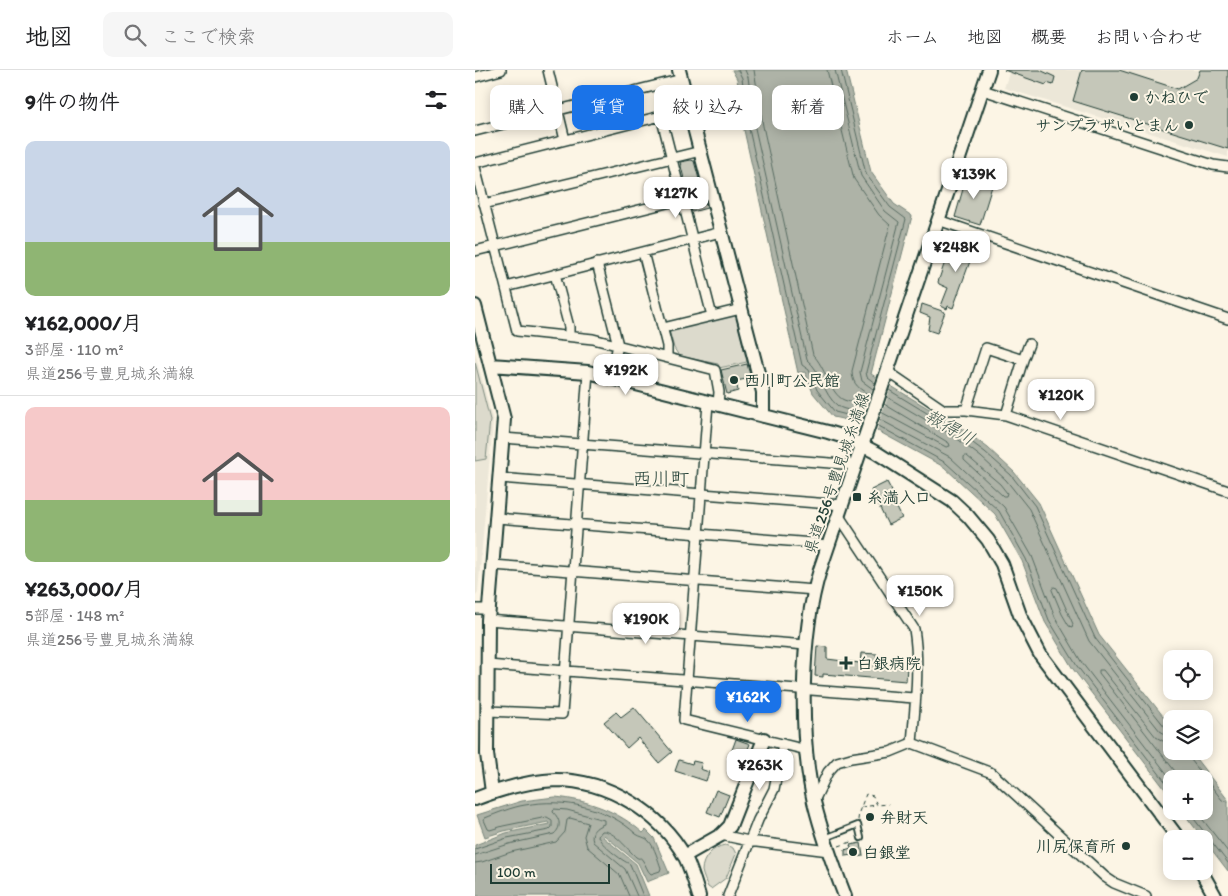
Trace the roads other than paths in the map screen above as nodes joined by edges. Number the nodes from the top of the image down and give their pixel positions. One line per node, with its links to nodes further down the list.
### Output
1 (501, 70): 5 (street)
2 (548, 70): 6 (street)
3 (989, 70): 7 (street, 県道256号豊見城糸満線)
4 (680, 74): 8 (street); 13 (street)
5 (475, 77)
6 (552, 85)
7 (983, 90): 16 (street); 20 (street, 県道256号豊見城糸満線)
8 (562, 109)
9 (490, 127): 11 (street)
10 (562, 127): 12 (street)
11 (475, 131)
12 (565, 140): 14 (street); 15 (street)
13 (701, 151): 14 (street); 21 (street)
14 (672, 158): 18 (street); 19 (street)
15 (475, 163)
16 (1228, 167)
17 (475, 168): 19 (street)
18 (683, 199): 22 (street); 23 (street)
19 (484, 204): 23 (street)
20 (938, 220): 32 (street); 41 (street, 県道256号豊見城糸満線)
21 (721, 232): 22 (street); 30 (street)
22 (693, 240): 25 (street); 31 (street)
23 (495, 246): 24 (street); 28 (street)
24 (475, 251)
25 (643, 252): 26 (street); 33 (street)
26 (597, 264): 27 (street); 36 (street)
27 (555, 274): 28 (street); 34 (street)
28 (506, 287): 34 (street)
29 (475, 306): 39 (street)
30 (741, 309): 31 (street); 45 (street)
31 (712, 316): 33 (street)
32 (1228, 319)
33 (663, 328): 37 (street)
34 (569, 336): 36 (street)
35 (1029, 344): 38 (street)
36 (618, 345): 37 (street); 42 (street)
37 (667, 357): 43 (street)
38 (1023, 360): 44 (street); 46 (street)
39 (490, 365): 40 (street); 47 (street)
40 (588, 372): 42 (street); 49 (street)
41 (886, 374): 44 (street); 48 (street, 県道256号豊見城糸満線)
42 (611, 378): 43 (street)
43 (713, 404): 45 (street); 50 (street)
44 (966, 410): 46 (street)
45 (763, 416): 48 (street)
46 (1006, 416): 54 (street)
47 (503, 438): 49 (street); 52 (street)
48 (865, 438): 51 (street, 県道256号豊見城糸満線); 83 (street)
49 (582, 443): 50 (street); 53 (street)
50 (704, 453): 51 (street); 55 (street)
51 (856, 465): 56 (street, 県道256号豊見城糸満線)
52 (500, 478): 53 (street); 57 (street)
53 (579, 484): 55 (street); 58 (street)
54 (1228, 491)
55 (701, 494): 56 (street); 59 (street)
56 (841, 510): 60 (street, 県道256号豊見城糸満線); 74 (street)
57 (497, 518): 58 (street); 61 (street)
58 (576, 525): 59 (street); 62 (street)
59 (698, 535): 60 (street); 63 (street)
60 (828, 547): 64 (street, 県道256号豊見城糸満線)
61 (493, 565): 62 (street); 66 (street)
62 (573, 571): 63 (street); 67 (street)
63 (694, 580): 64 (street); 68 (street)
64 (815, 590): 69 (street, 県道256号豊見城糸満線)
65 (475, 609): 66 (street)
66 (489, 615): 67 (street); 70 (street)
67 (569, 627): 68 (street); 71 (street)
68 (690, 636): 69 (street); 72 (street)
69 (806, 645): 73 (street, 県道256号豊見城糸満線)
70 (488, 665): 71 (street); 75 (street)
71 (565, 671): 72 (street); 75 (street)
72 (687, 680): 73 (street); 76 (street)
73 (804, 690): 74 (street); 79 (street, 県道256号豊見城糸満線)
74 (914, 698): 77 (street)
75 (487, 710): 80 (street)
76 (764, 739): 78 (street); 84 (street)
77 (911, 743): 82 (street); 94 (street)
78 (783, 744): 79 (street); 87 (street)
79 (807, 750): 82 (street, 県道256号豊見城糸満線)
80 (492, 792): 81 (street); 89 (street)
81 (475, 799)
82 (814, 801): 85 (street, 県道256号豊見城糸満線)
83 (1172, 830)
84 (721, 835): 87 (street); 89 (street)
85 (824, 838): 86 (lane); 88 (street, 県道256号豊見城糸満線)
86 (861, 838)
87 (749, 842): 88 (street); 92 (street)
88 (833, 849): 93 (street, 県道256号豊見城糸満線)
89 (685, 856): 91 (street)
90 (1206, 880): 95 (street)
91 (699, 896)
92 (728, 896)
93 (845, 896)
94 (1146, 896)
95 (1215, 896)

